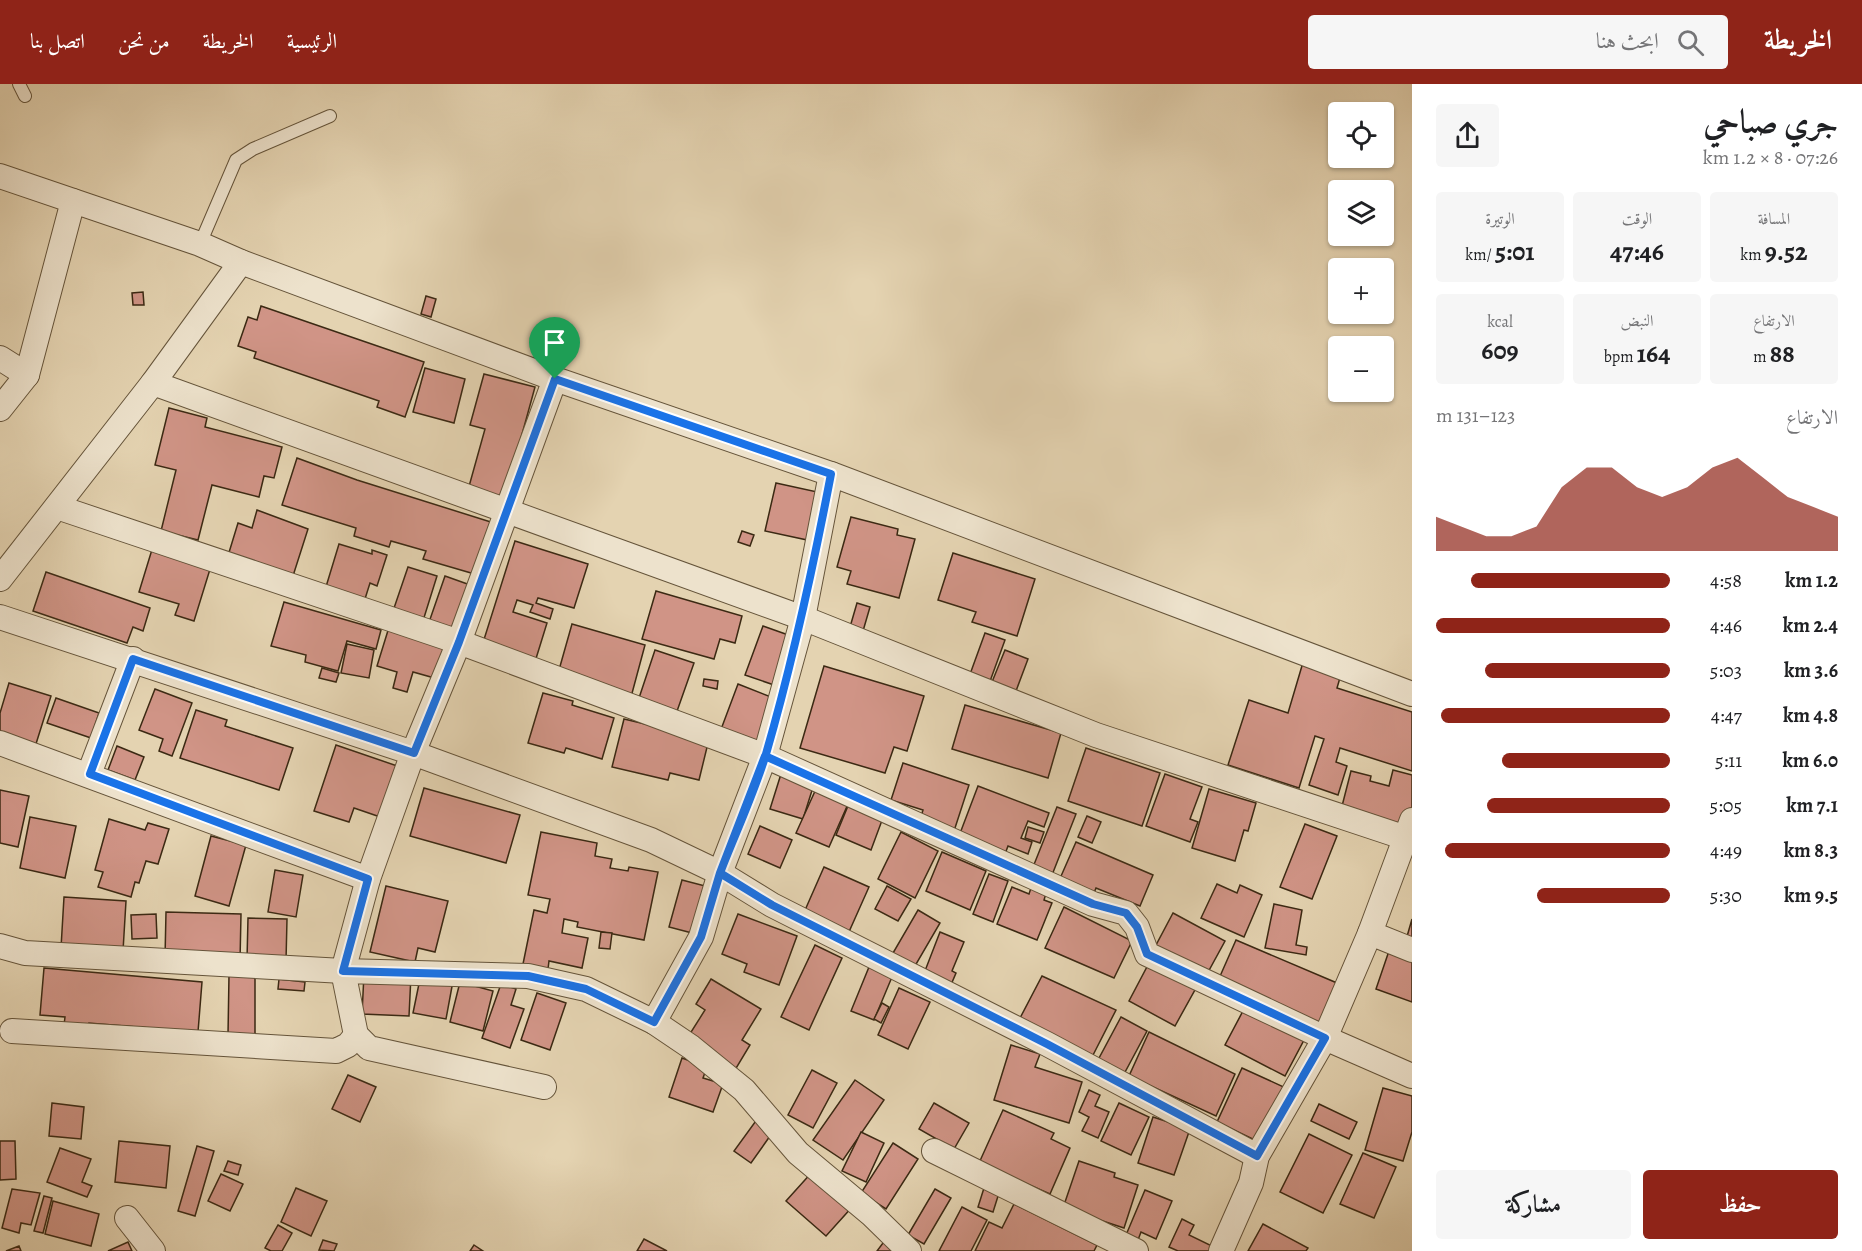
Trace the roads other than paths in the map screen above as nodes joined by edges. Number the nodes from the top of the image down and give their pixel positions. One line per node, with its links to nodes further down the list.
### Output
1 (19, 84): 2 (lane)
2 (25, 96)
3 (330, 116): 6 (lane)
4 (0, 176): 5 (street)
5 (73, 201): 6 (street); 9 (street)
6 (200, 244): 7 (street)
7 (241, 262): 10 (street); 11 (street)
8 (0, 358): 9 (street)
9 (27, 375): 12 (street)
10 (555, 379): 13 (street); 15 (street)
11 (153, 383): 14 (street); 15 (street)
12 (0, 409)
13 (831, 474): 18 (street); 21 (street)
14 (57, 507): 16 (street); 19 (street)
15 (506, 511): 18 (street); 19 (street)
16 (0, 579)
17 (0, 617): 20 (street)
18 (803, 618): 24 (street); 26 (street)
19 (459, 642): 23 (street); 24 (street)
20 (133, 659): 23 (street); 25 (street)
21 (1412, 694)
22 (0, 743): 25 (street)
23 (414, 753): 27 (street); 28 (street)
24 (765, 756): 27 (street); 36 (street)
25 (90, 774): 28 (street)
26 (1410, 832): 29 (street)
27 (720, 873): 33 (street); 40 (street)
28 (368, 879): 32 (street)
29 (1370, 933): 31 (street); 36 (street)
30 (1, 947): 32 (street)
31 (1412, 950)
32 (343, 971): 33 (street); 35 (street)
33 (654, 1022): 43 (street)
34 (12, 1030): 35 (street)
35 (356, 1035): 38 (street)
36 (1325, 1038): 37 (street); 40 (street)
37 (1412, 1076)
38 (544, 1087)
39 (934, 1151): 44 (street)
40 (1257, 1156): 45 (street)
41 (127, 1218): 42 (street)
42 (153, 1251)
43 (909, 1251)
44 (1136, 1251)
45 (1221, 1251)

